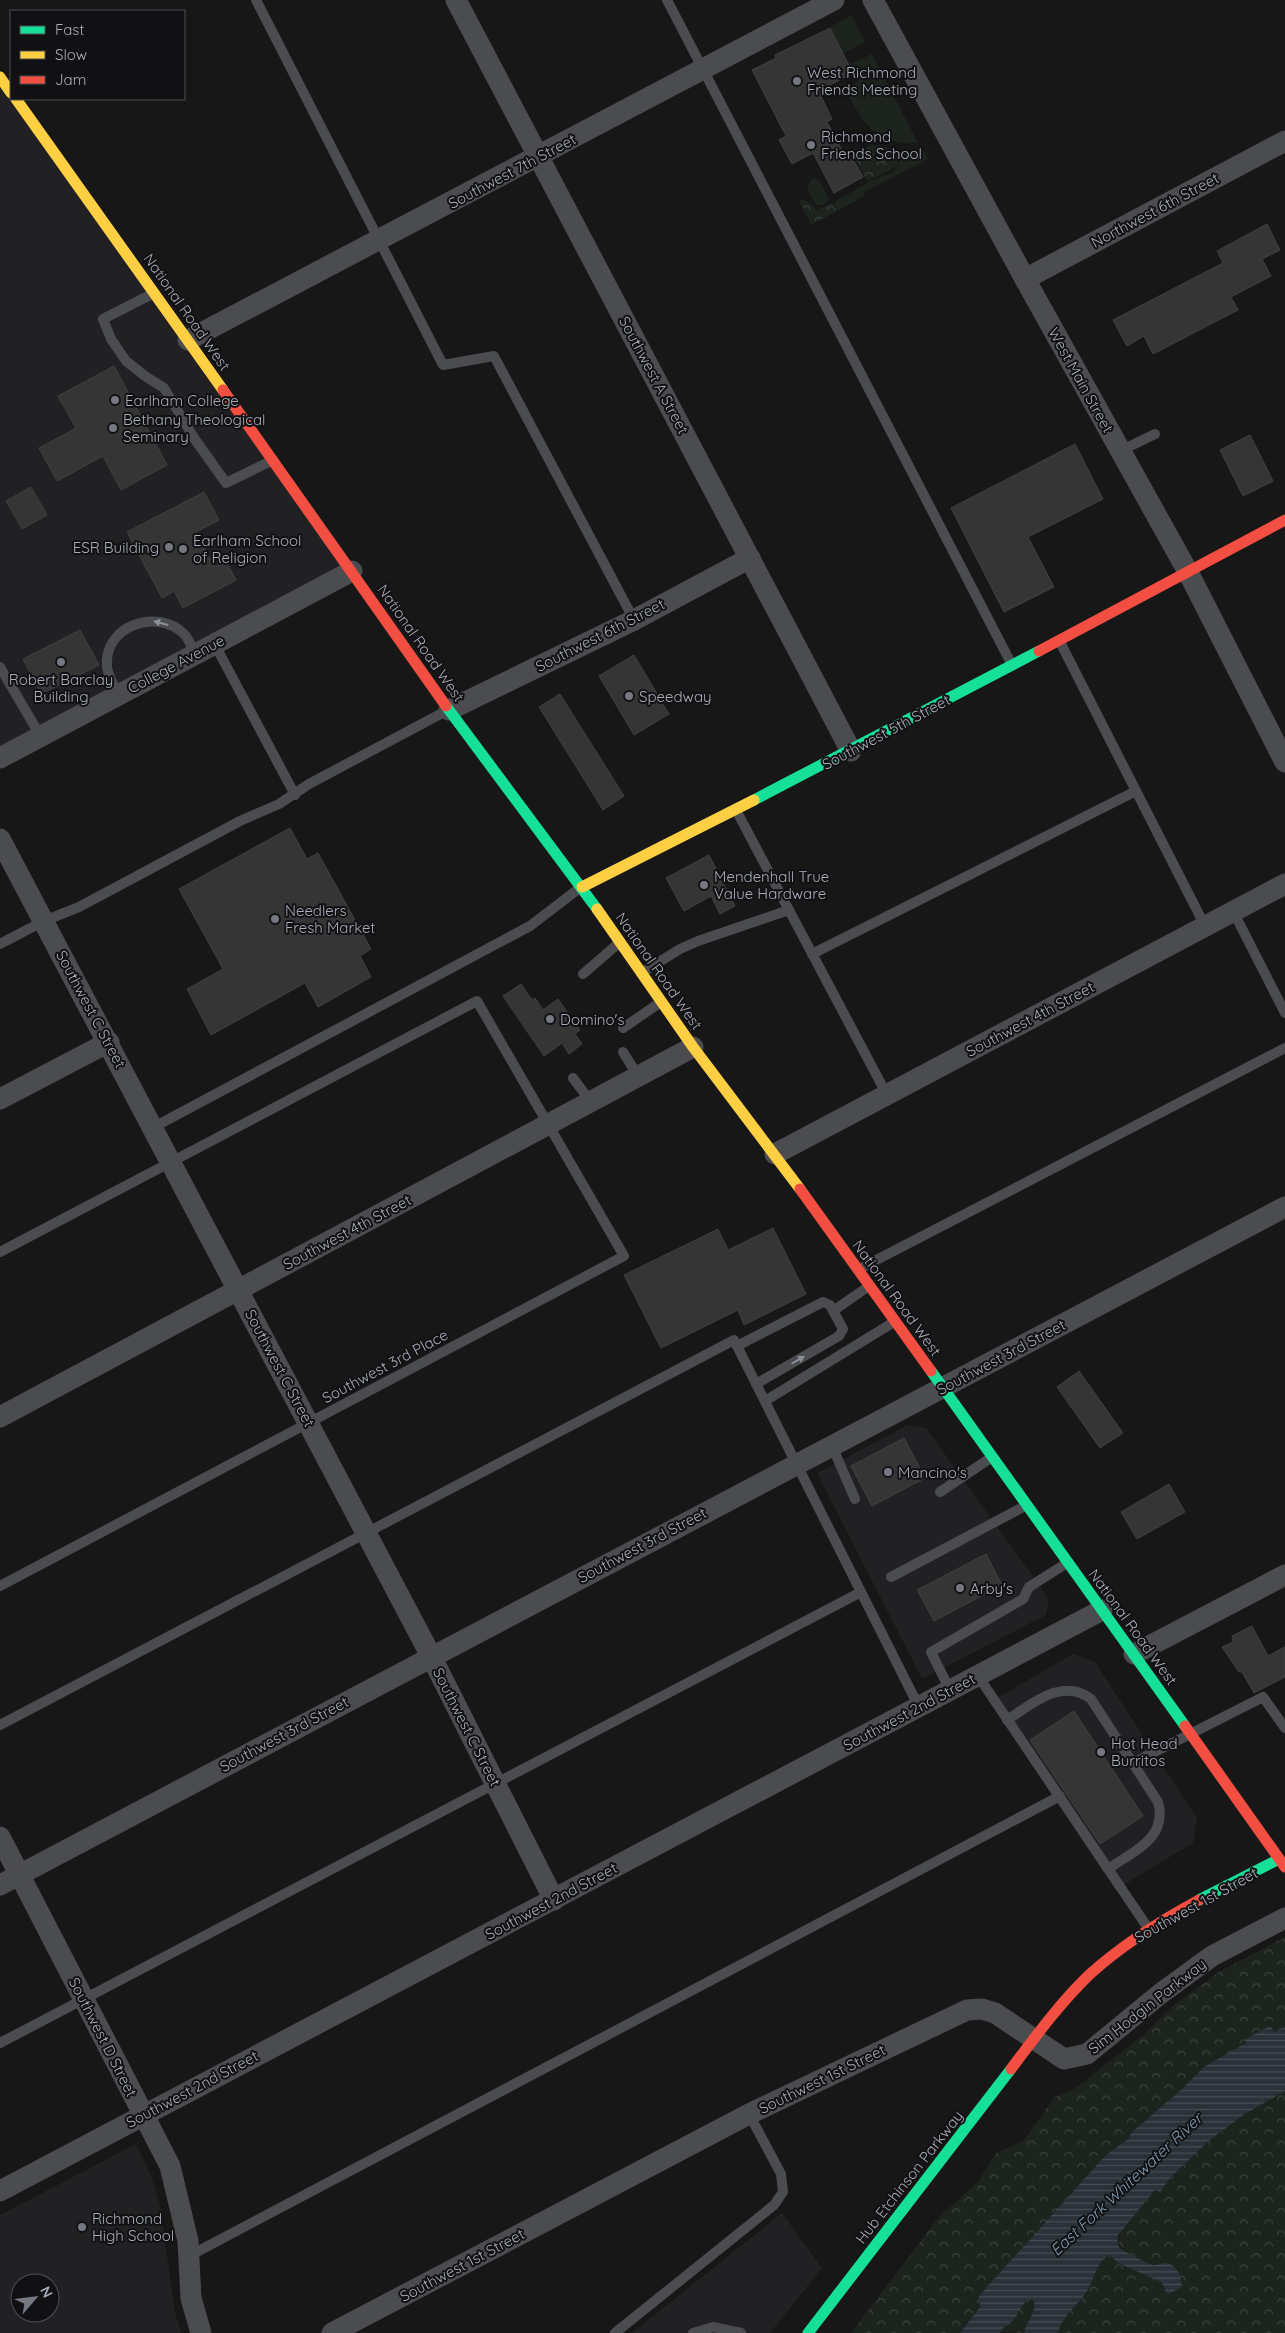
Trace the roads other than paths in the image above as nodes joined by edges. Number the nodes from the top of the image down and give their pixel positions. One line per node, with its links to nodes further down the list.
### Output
1 (256, 0): 12 (lane)
2 (456, 0): 11 (street, Southwest A Street)
3 (667, 0): 6 (lane)
4 (834, 0): 6 (street, Southwest 7th Street)
5 (873, 0): 13 (street, West Main Street)
6 (704, 69): 11 (street, Southwest 7th Street); 27 (lane)
7 (0, 77): 8 (main road)
8 (10, 92)
9 (17, 100): 14 (main road, National Road West)
10 (1285, 141): 13 (street, Northwest 6th Street)
11 (538, 157): 12 (street, Southwest 7th Street); 20 (street, Southwest A Street)
12 (380, 240): 15 (street, Southwest 7th Street); 23 (lane)
13 (1025, 279): 17 (street, West Main Street)
14 (155, 292): 15 (main road, National Road West); 18 (lane)
15 (188, 340): 18 (main road, National Road West)
16 (1155, 434): 17 (lane)
17 (1120, 451): 22 (street, West Main Street)
18 (274, 460): 21 (main road, National Road West)
19 (1285, 520): 22 (main road, Southwest 5th Street)
20 (750, 558): 23 (street, Southwest 6th Street); 32 (street, Southwest A Street)
21 (352, 571): 25 (street, College Avenue); 30 (main road, National Road West)
22 (1188, 572): 24 (main road, Southwest 5th Street); 34 (street, West Main Street)
23 (634, 620): 30 (street, Southwest 6th Street)
24 (1058, 640): 27 (main road, Southwest 5th Street); 35 (lane)
25 (214, 644): 26 (street, College Avenue); 36 (lane)
26 (195, 654): 29 (street, College Avenue); 29 (lane, one-way to 29)
27 (1012, 665): 32 (main road, Southwest 5th Street)
28 (0, 667): 31 (lane)
29 (118, 695): 31 (street, College Avenue)
30 (448, 710): 36 (lane); 40 (main road, National Road West)
31 (40, 737): 33 (street, College Avenue)
32 (852, 751): 37 (main road, Southwest 5th Street)
33 (0, 758)
34 (1285, 762)
35 (1136, 791): 44 (lane); 47 (lane)
36 (295, 795): 43 (lane)
37 (735, 810): 40 (main road, Southwest 5th Street); 41 (lane)
38 (0, 839): 43 (street, Southwest C Street)
39 (1285, 884): 42 (street, Southwest 4th Street)
40 (582, 887): 45 (main road, National Road West); 63 (lane)
41 (789, 910): 47 (lane); 48 (lane)
42 (1233, 911): 44 (street, Southwest 4th Street); 51 (lane)
43 (44, 920): 46 (lane); 53 (street, Southwest C Street)
44 (1205, 926): 59 (street, Southwest 4th Street)
45 (620, 942): 48 (main road, National Road West); 49 (lane)
46 (0, 944)
47 (812, 954): 59 (lane)
48 (642, 973): 50 (main road, National Road West)
49 (583, 974)
50 (662, 1002): 52 (lane); 54 (main road, National Road West)
51 (1285, 1013)
52 (623, 1028)
53 (109, 1042): 60 (street); 63 (street, Southwest C Street)
54 (693, 1047): 57 (street, Southwest 4th Street); 64 (main road, National Road West)
55 (1285, 1048): 68 (lane)
56 (623, 1052): 57 (lane)
57 (638, 1076): 61 (street, Southwest 4th Street)
58 (573, 1078): 61 (lane)
59 (887, 1095): 64 (street, Southwest 4th Street)
60 (0, 1099)
61 (591, 1102): 62 (street, Southwest 4th Street)
62 (548, 1124): 65 (lane); 70 (street, Southwest 4th Street); 78 (lane, Southwest 3rd Place)
63 (154, 1127): 65 (street, Southwest C Street)
64 (775, 1154): 68 (main road, National Road West)
65 (172, 1162): 67 (lane); 70 (street, Southwest C Street)
66 (1285, 1207): 75 (street, Southwest 3rd Street)
67 (0, 1252)
68 (858, 1270): 69 (main road, National Road West)
69 (870, 1286): 71 (lane); 72 (main road, National Road West)
70 (239, 1290): 77 (street, Southwest 4th Street); 78 (street, Southwest C Street)
71 (833, 1311): 73 (lane); 74 (lane, one-way to 71)
72 (896, 1321): 75 (main road, National Road West); 76 (lane)
73 (737, 1346): 74 (lane); 85 (lane)
74 (756, 1384): 76 (lane)
75 (944, 1387): 79 (street, Southwest 3rd Street); 80 (main road, National Road West)
76 (765, 1401): 81 (lane)
77 (0, 1417)
78 (309, 1423): 85 (street, Southwest C Street); 89 (lane, Southwest 3rd Place)
79 (832, 1446): 81 (street, Southwest 3rd Street); 83 (lane)
80 (993, 1456): 82 (lane); 84 (main road, National Road West)
81 (796, 1464): 90 (lane); 93 (street, Southwest 3rd Street)
82 (940, 1492)
83 (855, 1499)
84 (1027, 1505): 86 (main road, National Road West); 88 (lane)
85 (367, 1532): 93 (street, Southwest C Street); 98 (lane)
86 (1068, 1562): 91 (main road, National Road West); 95 (lane)
87 (1285, 1575): 92 (street)
88 (890, 1577)
89 (0, 1586)
90 (861, 1592): 96 (lane); 102 (lane)
91 (1102, 1610): 92 (main road, National Road West); 94 (street, Southwest 2nd Street)
92 (1134, 1654): 100 (main road, National Road West)
93 (432, 1656): 102 (street, Southwest C Street); 107 (street, Southwest 3rd Street)
94 (978, 1676): 95 (street, Southwest 2nd Street); 97 (lane)
95 (950, 1690): 96 (street, Southwest 2nd Street)
96 (919, 1707): 109 (street, Southwest 2nd Street)
97 (1007, 1720): 101 (lane); 103 (lane)
98 (0, 1725)
99 (1285, 1728): 100 (lane)
100 (1191, 1734): 101 (lane); 105 (main road, National Road West)
101 (1133, 1763): 106 (lane)
102 (496, 1784): 109 (street, Southwest C Street); 112 (lane)
103 (1060, 1796): 106 (lane); 118 (lane)
104 (0, 1837): 107 (street, Southwest D Street)
105 (1283, 1861): 111 (main road, Southwest 1st Street)
106 (1108, 1869): 111 (lane)
107 (20, 1874): 108 (street, Southwest 3rd Street); 112 (street, Southwest D Street)
108 (0, 1885)
109 (554, 1900): 116 (street, Southwest 2nd Street)
110 (1285, 1918): 113 (street, Sim Hodgin Parkway)
111 (1148, 1929): 113 (main road, Southwest 1st Street)
112 (84, 2000): 114 (lane); 116 (street, Southwest D Street)
113 (1035, 2040): 115 (street, Southwest 1st Street); 124 (main road, Hub Etchinson Parkway)
114 (0, 2043)
115 (749, 2114): 120 (street, Southwest 1st Street); 121 (lane)
116 (143, 2115): 117 (street, Southwest 2nd Street); 118 (street, Southwest D Street)
117 (0, 2191)
118 (189, 2256): 119 (street, Southwest D Street)
119 (201, 2333)
120 (332, 2333)
121 (615, 2333)
122 (693, 2333): 123 (lane)
123 (742, 2333)
124 (808, 2333)

